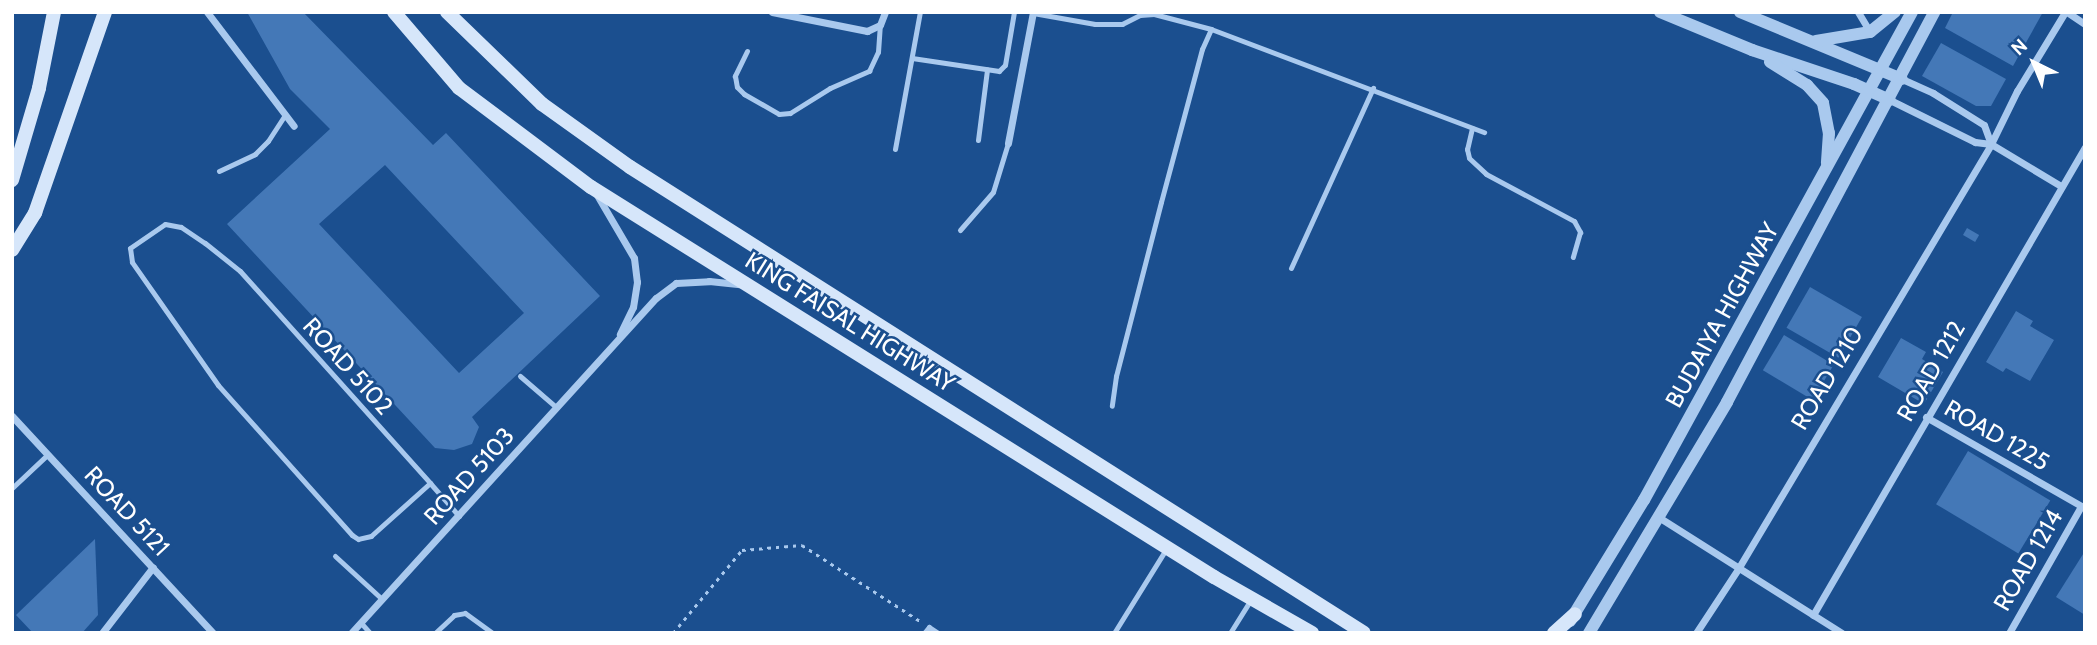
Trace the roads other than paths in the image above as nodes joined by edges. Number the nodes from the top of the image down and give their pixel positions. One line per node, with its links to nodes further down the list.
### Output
1 (54, 12): 43 (main road)
2 (105, 12): 47 (main road)
3 (207, 12): 32 (street)
4 (394, 12): 45 (main road, KING FAISAL HIGHWAY)
5 (447, 12): 83 (main road, KING FAISAL HIGHWAY)
6 (772, 12): 19 (street)
7 (884, 12): 19 (street)
8 (920, 12): 25 (lane)
9 (1014, 12): 27 (lane)
10 (1033, 12): 20 (lane); 37 (street)
11 (1660, 12): 23 (street)
12 (1740, 12): 22 (street)
13 (1858, 12): 21 (street)
14 (1895, 12): 21 (street)
15 (1912, 12): 26 (street, BUDAIYA HIGHWAY)
16 (1934, 12): 28 (street, BUDAIYA HIGHWAY)
17 (2066, 12): 18 (street); 38 (street, ROAD 1210)
18 (2085, 24)
19 (880, 25): 24 (lane)
20 (1210, 29): 29 (lane); 53 (lane)
21 (1870, 32): 22 (street)
22 (1812, 41): 26 (street)
23 (1752, 50): 30 (street); 41 (street)
24 (747, 51)
25 (912, 58): 27 (lane); 40 (lane)
26 (1879, 68): 28 (street); 30 (street, BUDAIYA HIGHWAY)
27 (987, 70): 36 (lane)
28 (1902, 79): 31 (street, BUDAIYA HIGHWAY); 38 (street)
29 (1373, 88): 34 (lane); 49 (lane)
30 (1868, 90): 31 (street); 41 (street, BUDAIYA HIGHWAY)
31 (1890, 100): 38 (street); 62 (street, BUDAIYA HIGHWAY)
32 (285, 115): 33 (street); 42 (lane)
33 (294, 126)
34 (1472, 128): 35 (lane); 48 (lane)
35 (1484, 132)
36 (978, 140)
37 (1008, 144): 46 (lane)
38 (1991, 144): 44 (street); 66 (street, ROAD 1210)
39 (2085, 148): 44 (street, ROAD 1212)
40 (895, 149)
41 (1827, 168): 69 (street, BUDAIYA HIGHWAY)
42 (219, 171)
43 (12, 180)
44 (2061, 186): 56 (street, ROAD 1212)
45 (592, 187): 50 (main road, KING FAISAL HIGHWAY); 51 (street, ROAD 5103)
46 (960, 230)
47 (12, 250)
48 (1573, 257)
49 (1291, 268)
50 (751, 287): 51 (street, ROAD 5103); 63 (main road, KING FAISAL HIGHWAY)
51 (615, 344): 54 (street, ROAD 5103)
52 (520, 376): 54 (lane)
53 (1112, 406)
54 (556, 407): 61 (street, ROAD 5103)
55 (12, 416): 57 (street, ROAD 5121)
56 (1926, 417): 60 (street, ROAD 1225); 70 (street, ROAD 1212)
57 (47, 455): 59 (lane); 65 (street, ROAD 5121)
58 (430, 483): 58 (lane, ROAD 5102); 61 (lane, ROAD 5102)
59 (12, 488)
60 (2083, 507): 89 (street, ROAD 1214)
61 (459, 516): 67 (street, ROAD 5103)
62 (1660, 518): 66 (street); 86 (street, BUDAIYA HIGHWAY)
63 (1167, 547): 68 (main road, KING FAISAL HIGHWAY); 80 (lane)
64 (335, 556): 67 (lane)
65 (153, 567): 72 (street); 73 (street, ROAD 5121)
66 (1738, 569): 70 (street); 87 (street, ROAD 1210)
67 (383, 599): 71 (street, ROAD 5103)
68 (1251, 600): 81 (lane); 82 (main road, KING FAISAL HIGHWAY)
69 (1574, 614): 84 (main road); 85 (street, BUDAIYA HIGHWAY)
70 (1813, 615): 88 (street)
71 (361, 623): 74 (street, ROAD 5103); 75 (lane)
72 (102, 633)
73 (214, 633)
74 (351, 633)
75 (370, 633)
76 (435, 633): 77 (lane)
77 (493, 633)
78 (924, 633): 79 (lane)
79 (938, 633)
80 (1114, 633)
81 (1230, 633)
82 (1312, 633)
83 (1364, 633)
84 (1553, 633)
85 (1562, 633)
86 (1589, 633)
87 (1696, 633)
88 (1842, 633)
89 (2009, 633)

